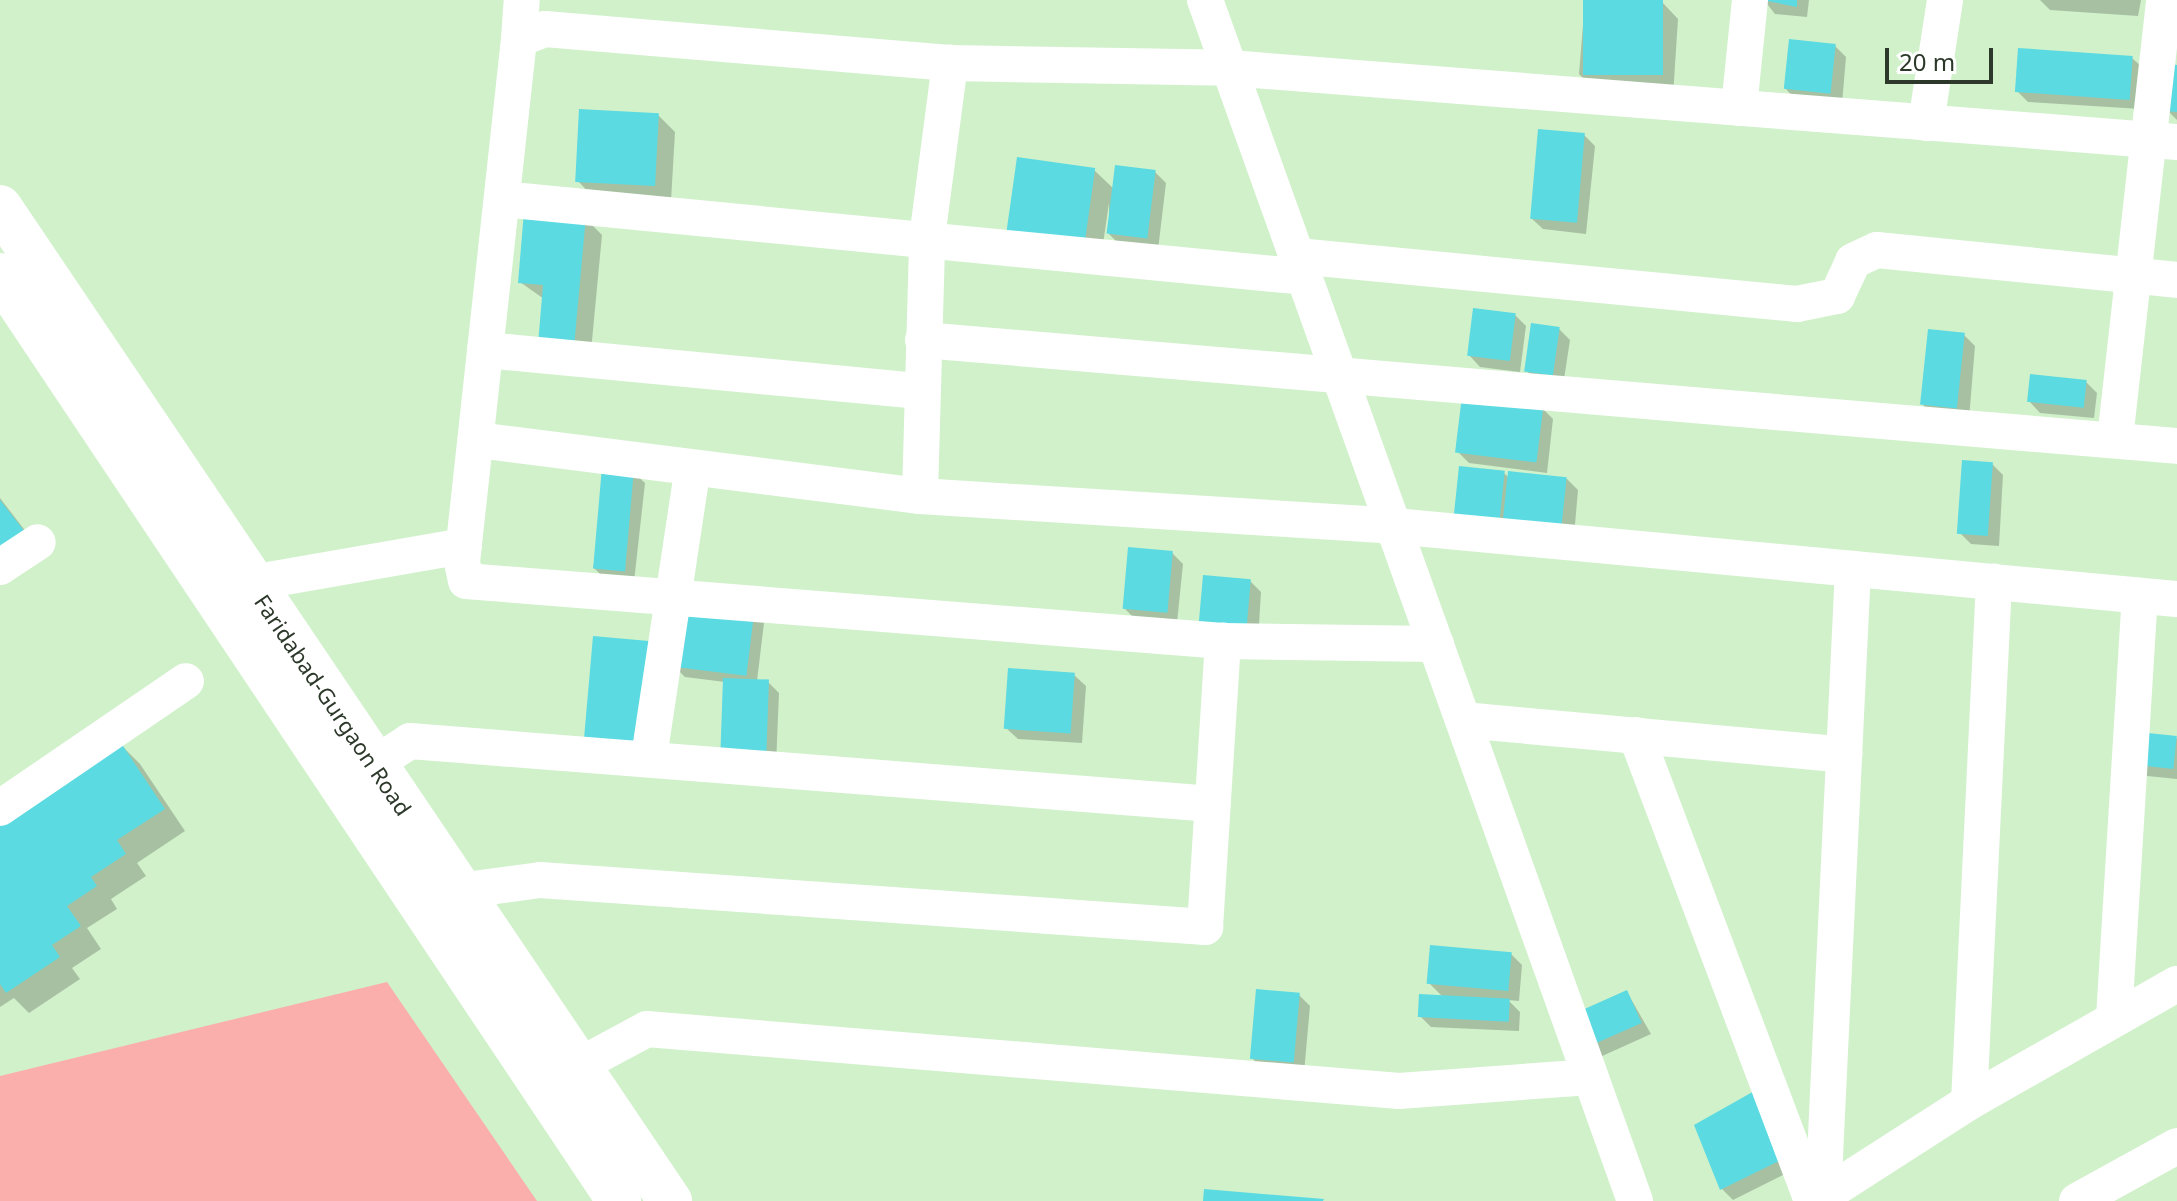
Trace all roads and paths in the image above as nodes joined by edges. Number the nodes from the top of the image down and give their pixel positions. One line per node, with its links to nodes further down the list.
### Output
1 (522, 0): 6 (street)
2 (1205, 0): 8 (street)
3 (1750, 0): 9 (street)
4 (1945, 0): 10 (street)
5 (2164, 0): 11 (street)
6 (519, 39): 7 (street); 12 (street)
7 (950, 63): 8 (street); 14 (street)
8 (1229, 68): 9 (street); 15 (street)
9 (1739, 108): 10 (street)
10 (1926, 123): 11 (street)
11 (2162, 141): 17 (street)
12 (502, 199): 14 (street); 20 (street)
13 (0, 207): 34 (main road, Faridabad-Gurgaon Road)
14 (927, 238): 15 (street); 19 (street)
15 (1301, 267): 17 (street); 21 (street)
16 (0, 275): 38 (main road, Faridabad-Gurgaon Road)
17 (2133, 276): 18 (street); 23 (street)
18 (2177, 280)
19 (923, 340): 21 (street); 22 (street)
20 (485, 350): 22 (street); 24 (street)
21 (1339, 374): 23 (street); 28 (street)
22 (920, 391): 27 (street)
23 (2115, 439): 25 (street)
24 (477, 440): 26 (street); 30 (street)
25 (2177, 446)
26 (692, 471): 27 (street); 35 (street)
27 (920, 496): 28 (street)
28 (1394, 526): 32 (street); 40 (street)
29 (38, 542): 31 (street)
30 (464, 546): 34 (street); 35 (street)
31 (0, 567)
32 (1853, 569): 33 (street); 44 (street)
33 (1994, 582): 36 (street); 54 (street)
34 (251, 583): 38 (main road, Faridabad-Gurgaon Road)
35 (673, 594): 39 (street); 45 (street)
36 (2140, 596): 37 (street); 51 (street)
37 (2177, 599)
38 (260, 632): 46 (main road, Faridabad-Gurgaon Road); 57 (main road, Faridabad-Gurgaon Road)
39 (1223, 641): 40 (street); 47 (street)
40 (1436, 644): 42 (street)
41 (186, 681): 48 (street)
42 (1463, 720): 43 (street); 53 (street)
43 (1636, 735): 44 (street); 56 (street)
44 (1844, 755): 56 (street)
45 (649, 757): 46 (street); 47 (street)
46 (373, 765): 49 (main road, Faridabad-Gurgaon Road)
47 (1213, 804): 49 (street)
48 (0, 808)
49 (458, 891): 52 (main road, Faridabad-Gurgaon Road)
50 (2177, 984): 51 (street)
51 (2114, 1018): 54 (street)
52 (578, 1066): 53 (street); 58 (main road, Faridabad-Gurgaon Road)
53 (1590, 1077): 59 (street)
54 (1969, 1102): 56 (street)
55 (2177, 1146): 60 (street)
56 (1816, 1200)
57 (619, 1201)
58 (670, 1201)
59 (1635, 1201)
60 (2078, 1201)

